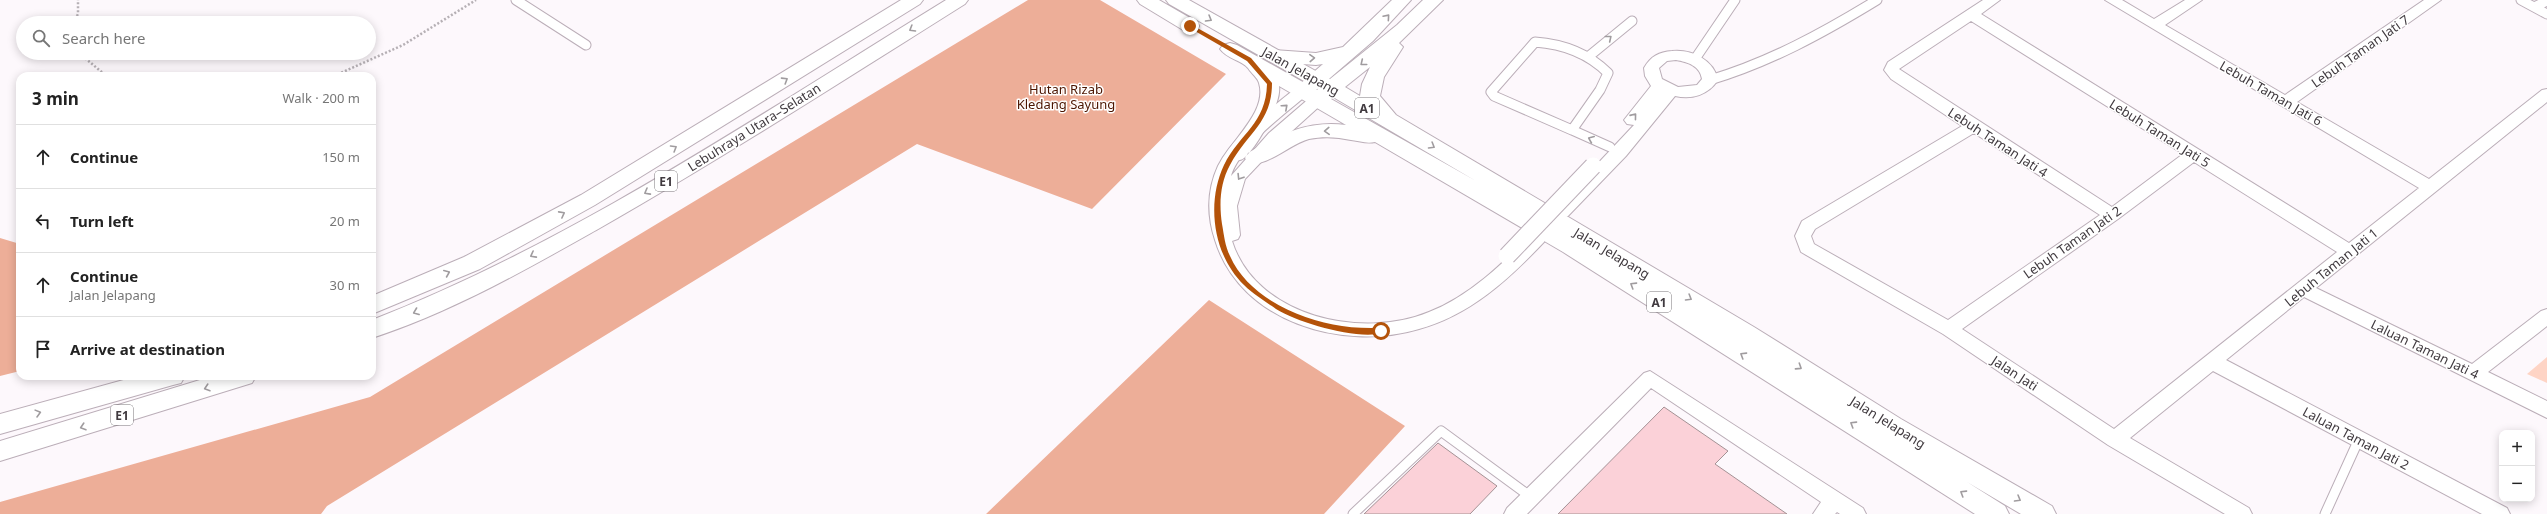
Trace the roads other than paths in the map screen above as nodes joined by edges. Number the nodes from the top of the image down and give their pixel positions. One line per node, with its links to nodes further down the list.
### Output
1 (516, 0): 22 (lane)
2 (914, 0): 43 (main road, Lebuhraya Utara–Selatan / E1, one-way to 2)
3 (1146, 0): 26 (main road, Jalan Jelapang / A1)
4 (1175, 0): 24 (main road, Jalan Jelapang / A1, one-way to 24)
5 (1402, 0): 23 (main road, one-way to 5)
6 (1434, 0): 21 (main road)
7 (1735, 0): 27 (lane)
8 (1877, 0): 28 (lane)
9 (1993, 0): 17 (street)
10 (2112, 0): 20 (street, Lebuh Taman Jati 6)
11 (2195, 0): 20 (street)
12 (2434, 0): 32 (street, Lebuh Taman Jati 7)
13 (2521, 0): 16 (lane)
14 (2547, 1): 16 (lane)
15 (953, 4): 45 (main road, Lebuhraya Utara–Selatan / E1, one-way to 45)
16 (2534, 7): 18 (lane)
17 (1971, 14): 33 (street, Lebuh Taman Jati 4); 37 (street, Lebuh Taman Jati 5)
18 (2547, 14)
19 (1632, 21): 25 (lane, one-way to 19)
20 (2154, 25): 32 (street, Lebuh Taman Jati 6)
21 (1404, 29): 30 (main road, one-way to 30); 35 (main road)
22 (586, 45)
23 (1355, 50): 24 (main road, one-way to 23); 30 (main road)
24 (1274, 56): 30 (main road, Jalan Jelapang / A1)
25 (1588, 57): 34 (lane); 34 (lane)
26 (1249, 59): 30 (main road, Jalan Jelapang / A1); 38 (main road)
27 (1695, 59): 28 (street); 29 (street)
28 (1710, 80): 29 (street)
29 (1665, 88): 36 (street, one-way to 29); 38 (street)
30 (1317, 90): 35 (main road, Jalan Jelapang / A1); 38 (street)
31 (2547, 94): 39 (street, Lebuh Taman Jati 1)
32 (2286, 102): 39 (street, Lebuh Taman Jati 6)
33 (1974, 126): 40 (street, Lebuh Taman Jati 4); 46 (street, Jalan Jati)
34 (1572, 131): 36 (lane, one-way to 34)
35 (1395, 135): 38 (main road, one-way to 38); 61 (main road, Jalan Jelapang / A1, one-way to 35); 62 (main road, Jalan Jelapang / A1, one-way to 62)
36 (1610, 147): 38 (street, one-way to 36, bridge)
37 (2194, 154): 40 (street, Lebuh Taman Jati 2); 41 (street, Lebuh Taman Jati 5)
38 (1245, 156)
39 (2430, 187): 41 (street, Lebuh Taman Jati 1)
40 (2112, 215): 46 (street, Lebuh Taman Jati 2)
41 (2350, 252): 42 (street, Lebuh Taman Jati 1)
42 (2303, 289): 47 (street, Lebuh Taman Jati 1); 48 (street, Laluan Taman Jati 4)
43 (376, 303)
44 (2547, 316): 48 (street)
45 (376, 327)
46 (1949, 329): 53 (street, Jalan Jati)
47 (2212, 362): 53 (street, Lebuh Taman Jati 1); 54 (street, Laluan Taman Jati 2)
48 (2474, 374): 51 (street, Laluan Taman Jati 4)
49 (159, 380): 52 (main road, E1, one-way to 49)
50 (231, 380): 55 (main road, E1, one-way to 55)
51 (2547, 410)
52 (0, 424)
53 (2115, 438): 63 (street, Jalan Jati)
54 (2359, 439): 64 (lane); 65 (street, Laluan Taman Jati 2)
55 (0, 451)
56 (1531, 497): 57 (street); 58 (lane); 59 (street)
57 (1829, 507): 60 (street)
58 (1353, 514)
59 (1514, 514)
60 (1856, 514)
61 (1996, 514)
62 (2043, 514)
63 (2242, 514)
64 (2325, 514)
65 (2500, 514)

